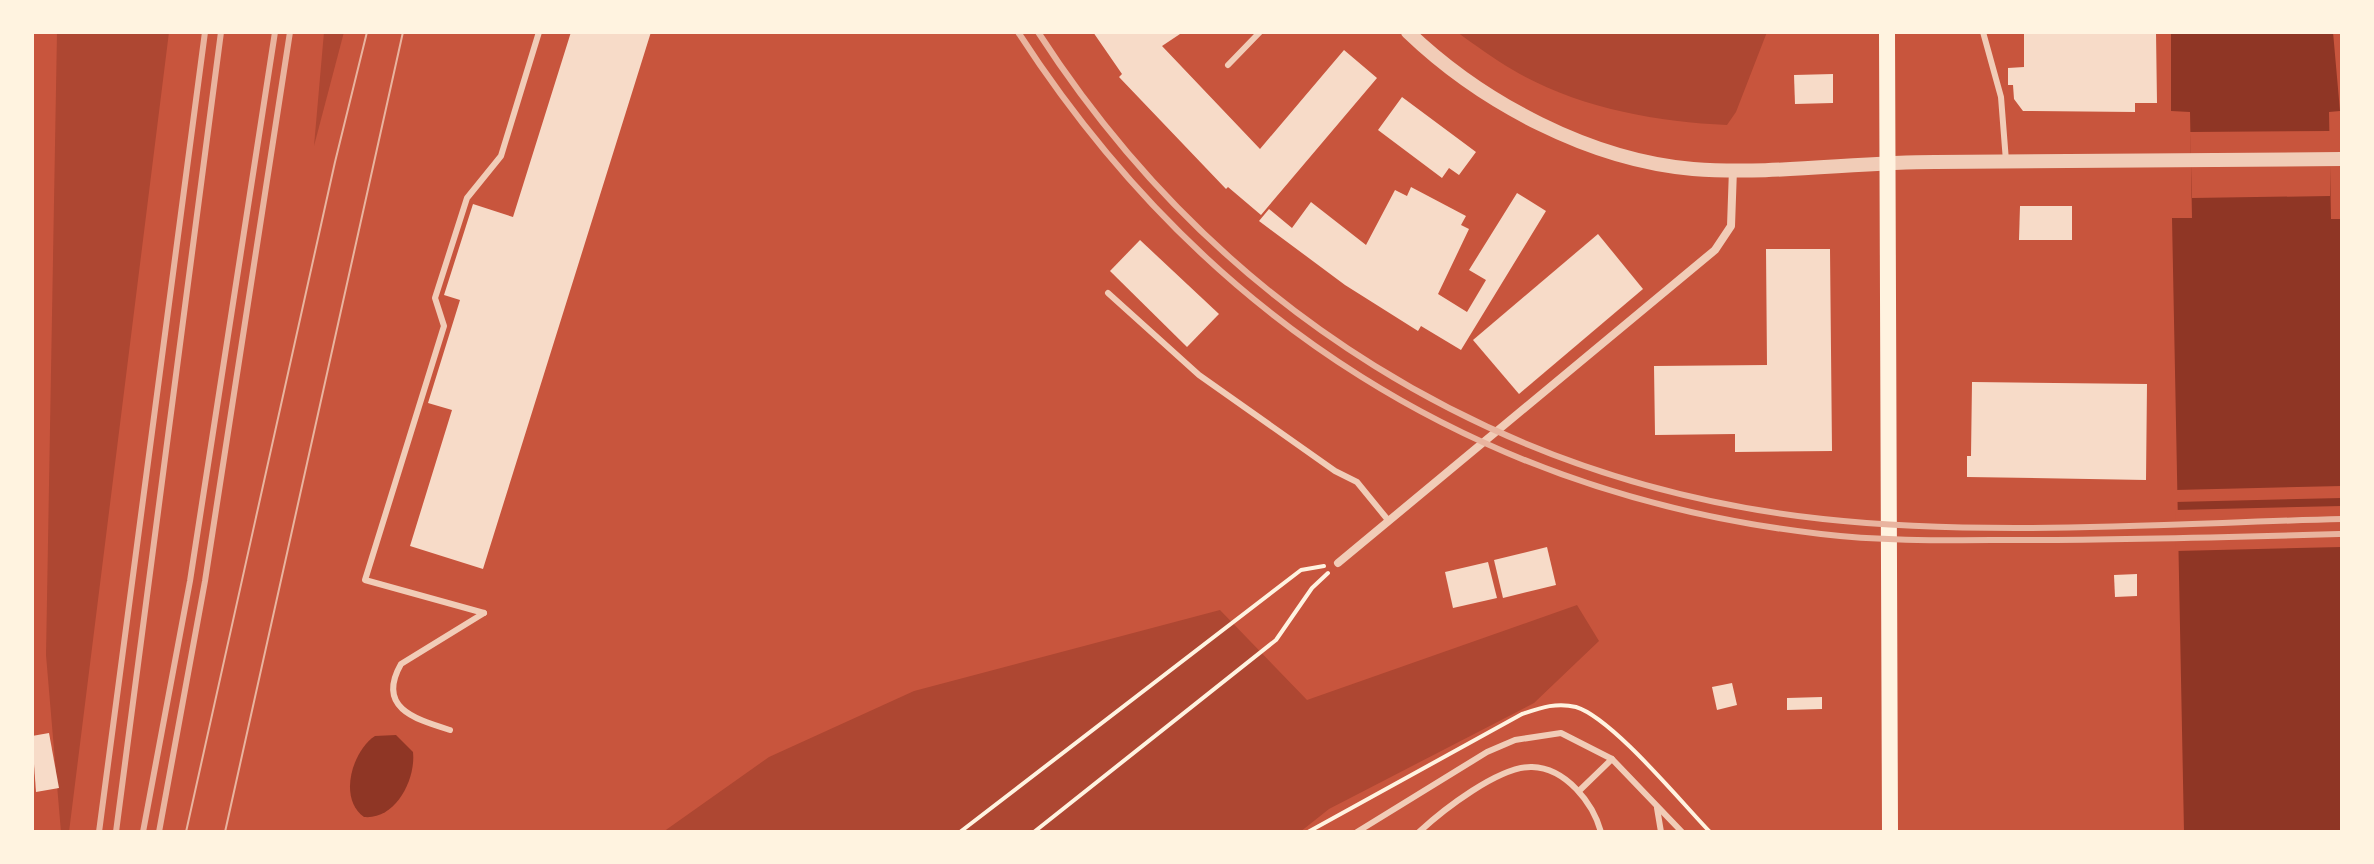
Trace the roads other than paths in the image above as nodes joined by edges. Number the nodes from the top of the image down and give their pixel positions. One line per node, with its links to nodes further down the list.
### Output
1 (539, 32): 14 (lane)
2 (1260, 32): 6 (lane)
3 (1408, 32): 10 (street)
4 (1887, 32): 9 (main road)
5 (1983, 32): 8 (lane)
6 (1228, 65)
7 (2336, 159): 8 (street)
8 (2006, 161): 9 (street)
9 (1888, 165): 10 (street); 23 (main road)
10 (1733, 168): 12 (street)
11 (1108, 293): 12 (lane)
12 (1388, 520): 13 (street)
13 (1338, 563)
14 (450, 730)
15 (1612, 759): 16 (lane); 17 (lane); 18 (lane)
16 (1580, 790): 19 (lane); 20 (lane)
17 (1656, 805): 21 (lane); 22 (lane)
18 (1357, 832)
19 (1419, 832)
20 (1601, 832)
21 (1661, 832)
22 (1682, 832)
23 (1890, 832)

